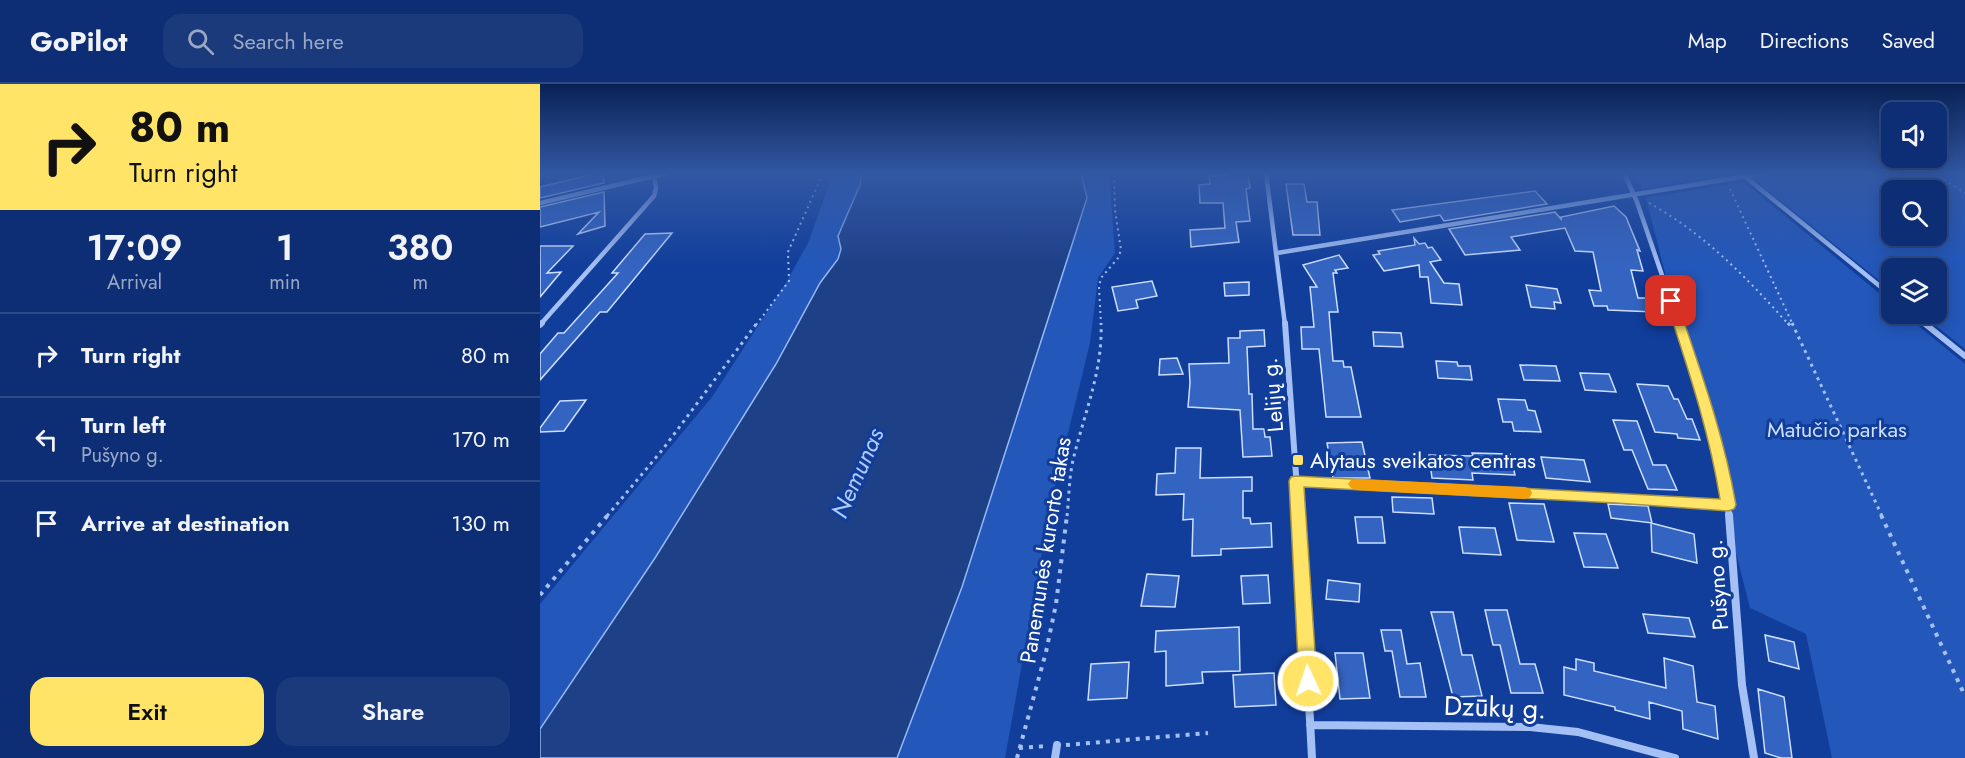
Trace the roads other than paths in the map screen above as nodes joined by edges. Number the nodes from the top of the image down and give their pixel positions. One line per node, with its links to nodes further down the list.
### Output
1 (646, 204): 8 (street)
2 (1270, 204): 6 (street, Lelijų g.)
3 (1600, 204): 6 (street)
4 (1638, 204): 13 (street, Pušyno g.)
5 (1779, 204): 7 (street)
6 (1277, 253): 12 (street, Lelijų g.)
7 (1881, 287)
8 (543, 318): 10 (street)
9 (1925, 324): 11 (street)
10 (540, 325)
11 (1965, 356)
12 (1296, 481): 13 (street); 14 (street, Lelijų g.)
13 (1728, 505): 19 (street, Pušyno g.)
14 (1310, 725): 17 (street, Lelijų g.); 18 (street, Dzūkų g.)
15 (1057, 746): 16 (street)
16 (1055, 758)
17 (1312, 758)
18 (1675, 758)
19 (1754, 758)

